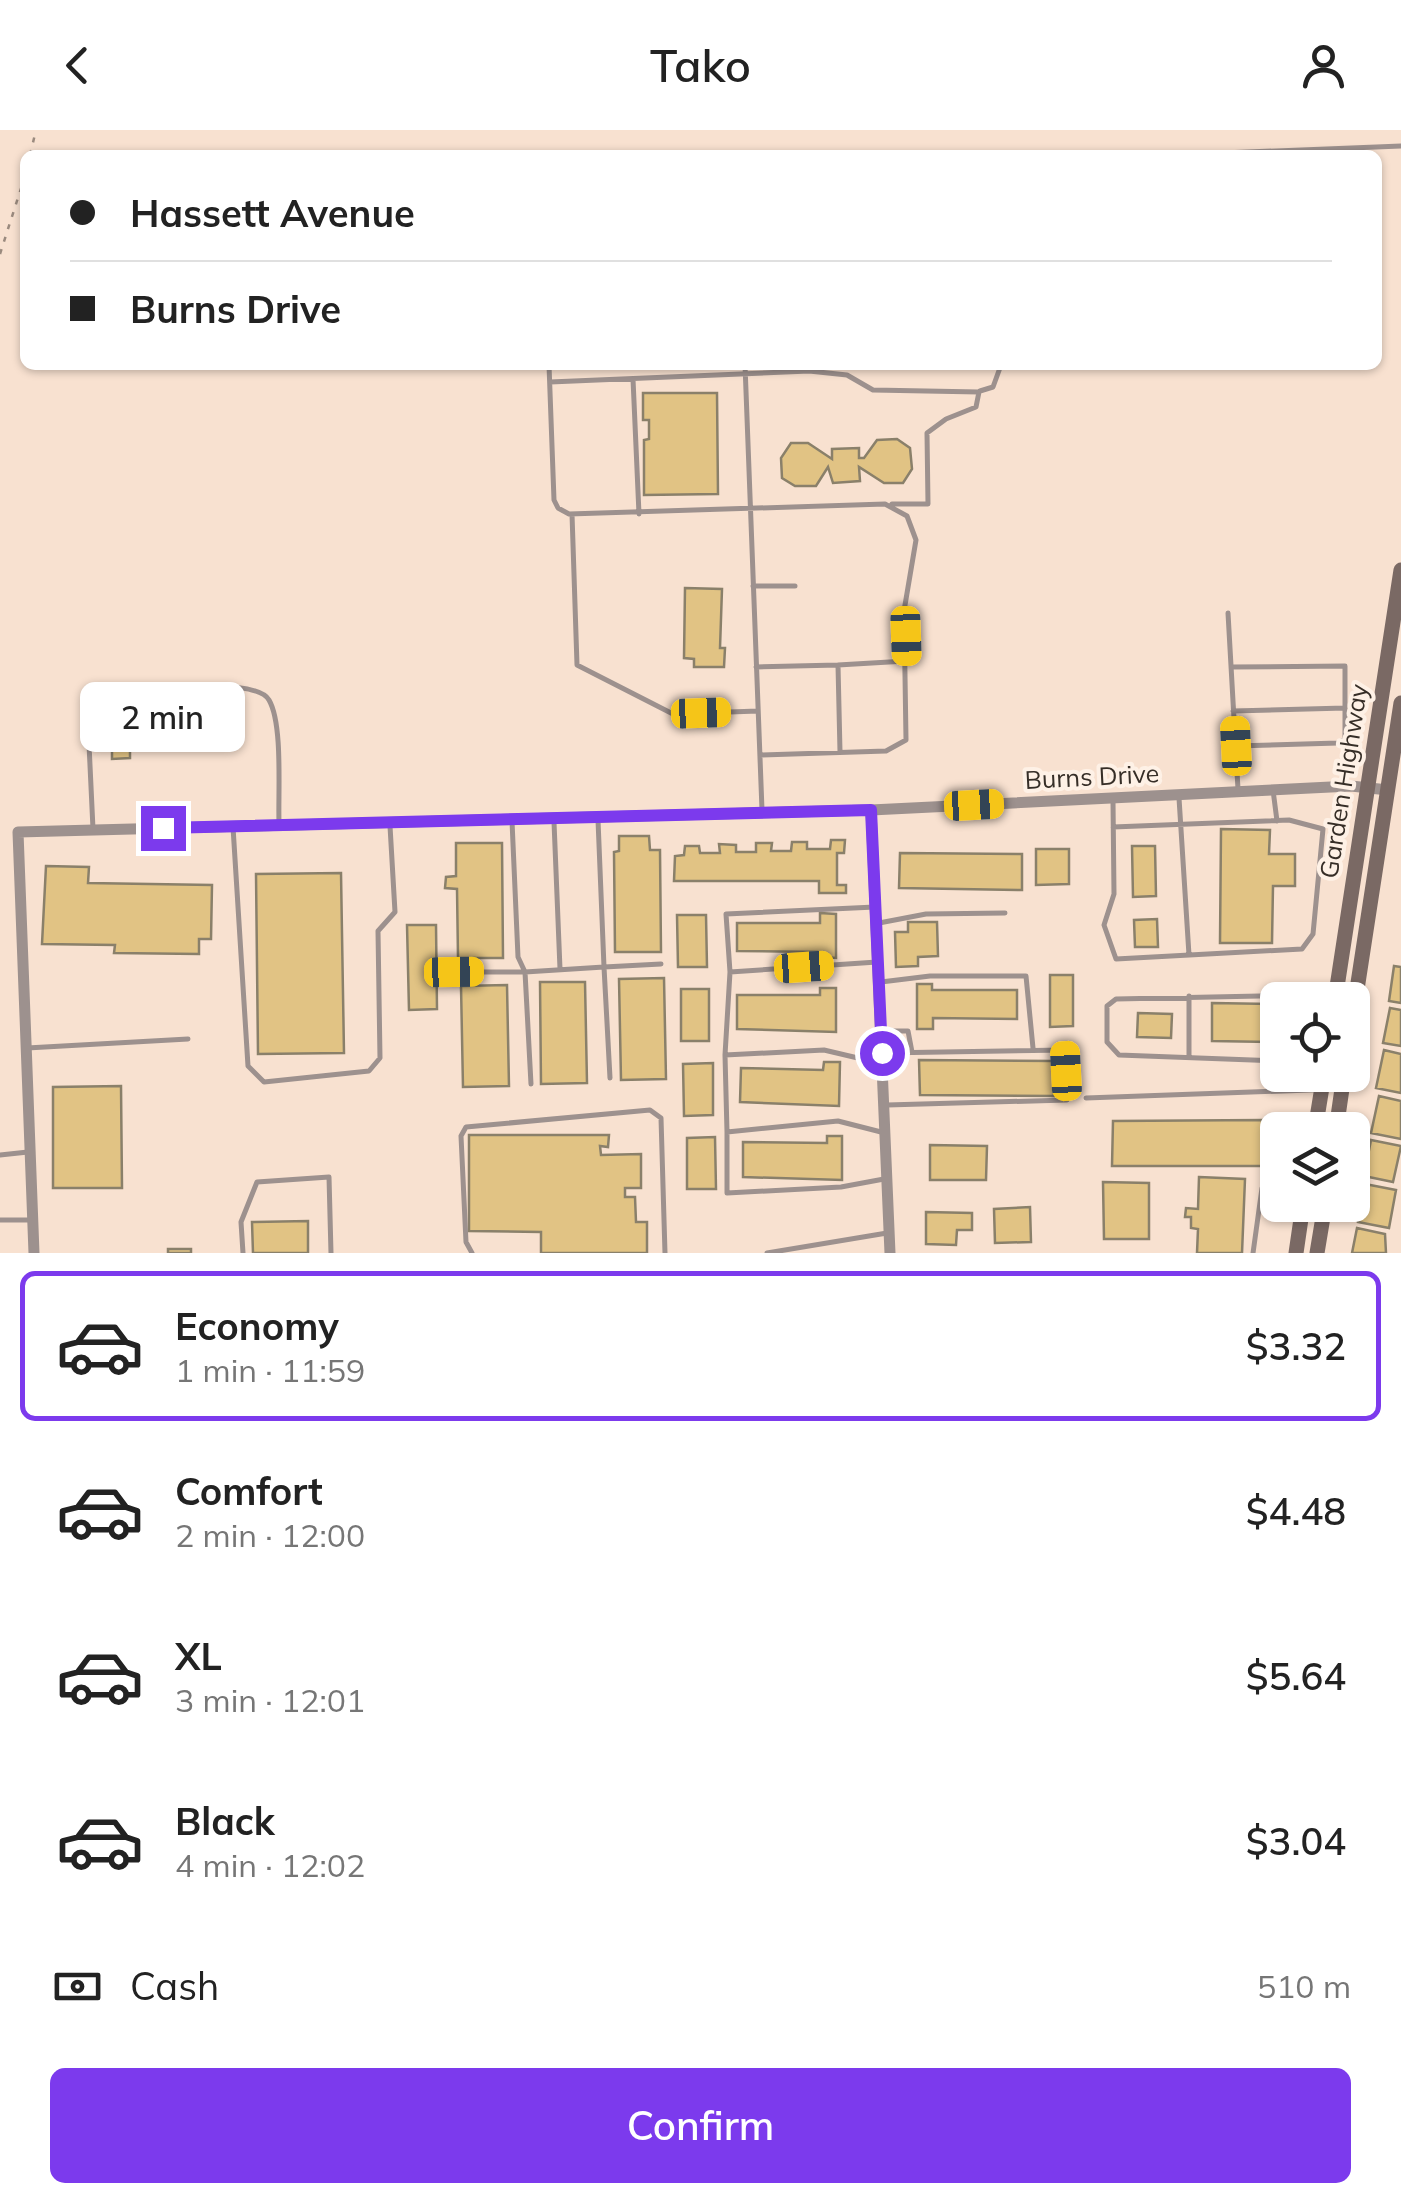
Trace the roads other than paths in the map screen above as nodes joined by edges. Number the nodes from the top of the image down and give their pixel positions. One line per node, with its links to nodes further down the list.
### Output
1 (1401, 146): 2 (lane)
2 (1300, 150)
3 (549, 370): 8 (lane)
4 (745, 370): 6 (lane)
5 (999, 370): 9 (lane)
6 (745, 375): 7 (lane); 9 (lane); 11 (lane)
7 (634, 379): 8 (lane); 13 (lane)
8 (550, 382): 12 (lane)
9 (979, 392): 10 (lane)
10 (885, 504): 11 (lane); 18 (lane)
11 (750, 510): 13 (lane); 15 (lane)
12 (572, 514): 13 (lane); 24 (lane)
13 (639, 514)
14 (1401, 570): 29 (main road, Garden Highway)
15 (753, 586): 16 (lane); 20 (lane)
16 (795, 586)
17 (1228, 613): 21 (lane)
18 (906, 662): 19 (lane); 27 (lane)
19 (838, 664): 20 (lane); 27 (lane)
20 (756, 667): 24 (lane)
21 (1231, 667): 23 (lane); 25 (lane)
22 (1401, 707): 31 (main road, Garden Highway)
23 (1345, 708): 25 (lane); 26 (lane)
24 (758, 711): 28 (lane)
25 (1234, 711): 26 (lane)
26 (1236, 746): 32 (lane)
27 (840, 752): 28 (lane)
28 (760, 756): 36 (lane)
29 (1368, 788): 30 (street, Burns Drive); 31 (street, Burns Drive); 58 (main road, Garden Highway)
30 (1273, 790): 32 (street, Burns Drive); 40 (lane)
31 (1388, 790): 59 (main road, Garden Highway)
32 (1238, 792): 33 (street, Burns Drive)
33 (1179, 794): 34 (street, Burns Drive); 42 (lane)
34 (1113, 798): 35 (street, Burns Drive); 45 (lane)
35 (871, 810): 36 (street, Burns Drive); 47 (street)
36 (762, 813): 37 (street, Burns Drive)
37 (598, 817): 38 (street, Burns Drive); 53 (lane)
38 (554, 818): 39 (street, Burns Drive); 54 (lane)
39 (512, 820): 41 (street, Burns Drive); 56 (lane)
40 (1277, 820): 42 (lane); 50 (lane)
41 (390, 823): 43 (street, Burns Drive); 44 (lane)
42 (1181, 824): 45 (lane); 50 (lane)
43 (280, 826): 44 (street, Burns Drive); 46 (lane)
44 (233, 827): 46 (street, Burns Drive)
45 (1113, 827): 50 (lane)
46 (93, 830): 65 (street, Burns Drive)
47 (875, 906): 49 (street); 57 (lane)
48 (1004, 913): 49 (lane)
49 (876, 924): 51 (street)
50 (1188, 955)
51 (878, 962): 57 (lane); 60 (street)
52 (661, 964): 53 (lane)
53 (604, 968): 54 (lane); 72 (lane)
54 (560, 969): 56 (lane)
55 (454, 972): 56 (lane)
56 (525, 972): 73 (lane)
57 (730, 972): 68 (lane)
58 (1338, 982)
59 (1358, 982)
60 (878, 983): 63 (street); 66 (lane)
61 (1189, 996): 62 (lane); 69 (lane); 69 (lane)
62 (1260, 997)
63 (880, 1030): 67 (lane); 70 (street)
64 (188, 1039): 65 (lane)
65 (27, 1048): 79 (street)
66 (1033, 1048): 67 (lane); 76 (lane)
67 (912, 1052): 70 (lane)
68 (725, 1055): 70 (lane); 77 (lane)
69 (1189, 1056): 71 (lane)
70 (882, 1058): 76 (street)
71 (1260, 1060)
72 (610, 1078)
73 (531, 1084)
74 (1260, 1089): 75 (lane)
75 (1086, 1098)
76 (884, 1104): 78 (street)
77 (727, 1132): 78 (lane); 81 (lane)
78 (885, 1133): 81 (street)
79 (31, 1151): 80 (lane); 84 (street)
80 (0, 1155)
81 (887, 1178): 87 (street)
82 (1260, 1202): 95 (lane)
83 (0, 1220): 84 (lane)
84 (33, 1220): 88 (street)
85 (1301, 1222): 96 (main road)
86 (1322, 1222): 97 (main road)
87 (889, 1233): 93 (lane); 94 (street)
88 (34, 1253)
89 (243, 1253): 90 (lane)
90 (330, 1253)
91 (472, 1253): 92 (lane)
92 (666, 1253)
93 (767, 1253)
94 (890, 1253)
95 (1253, 1253)
96 (1296, 1253)
97 (1317, 1253)

